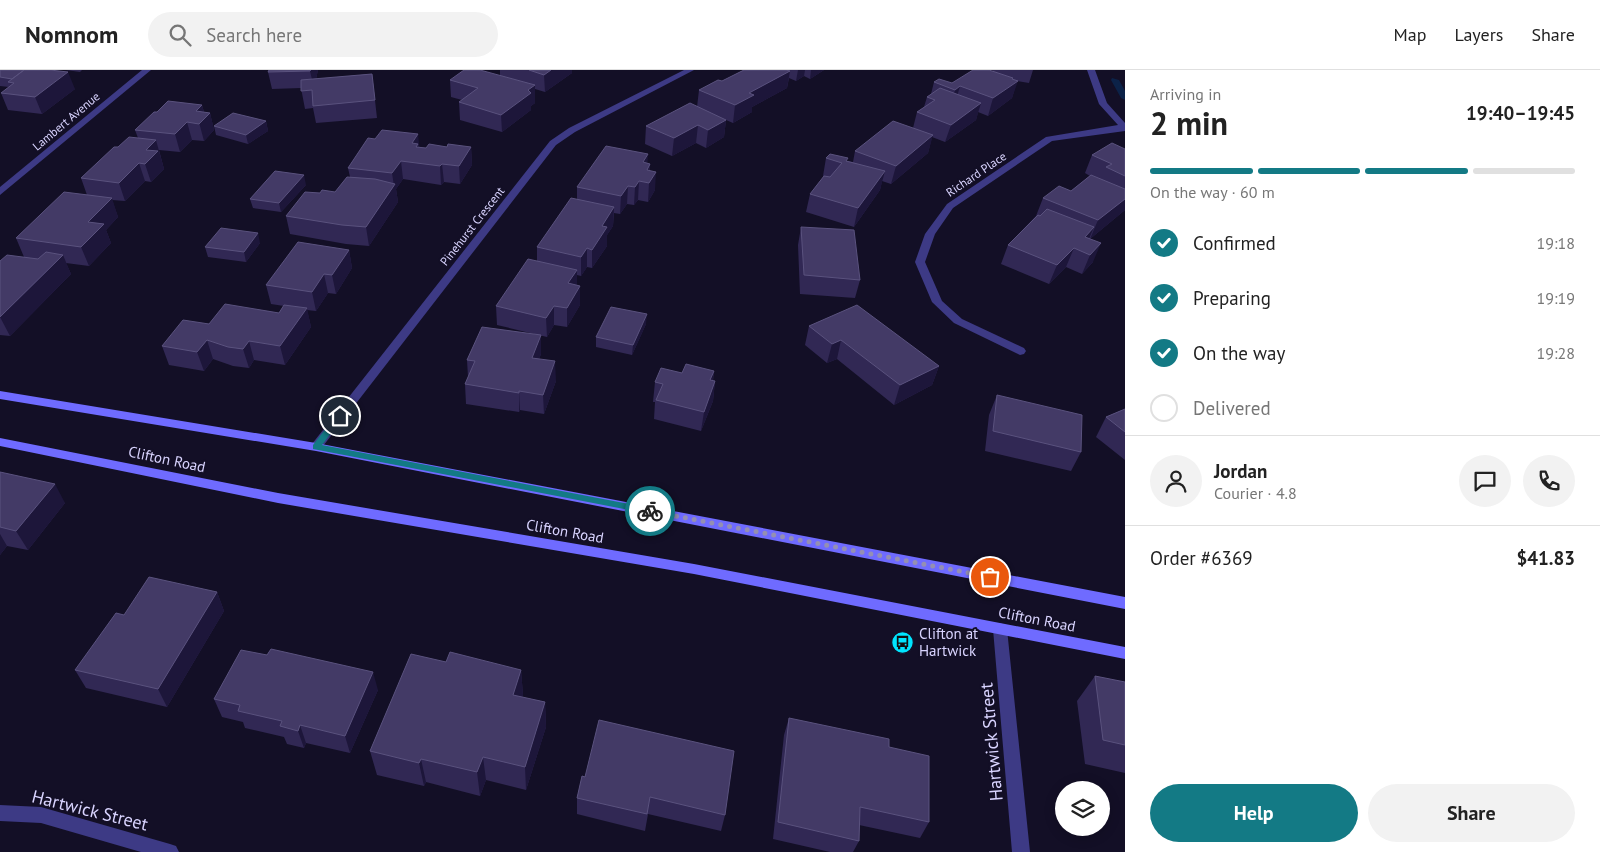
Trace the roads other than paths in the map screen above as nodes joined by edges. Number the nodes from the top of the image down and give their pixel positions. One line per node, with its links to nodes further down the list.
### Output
1 (147, 70): 5 (street, Lambert Avenue)
2 (690, 70): 9 (street, Pinehurst Crescent)
3 (1091, 70): 4 (street)
4 (1124, 127): 6 (street, Richard Place)
5 (0, 192)
6 (1020, 351)
7 (0, 395): 9 (main road)
8 (0, 442): 11 (main road, Clifton Road)
9 (316, 447): 10 (main road)
10 (1125, 603)
11 (1000, 629): 12 (main road, Clifton Road); 15 (street, Hartwick Street)
12 (1125, 653)
13 (0, 813): 14 (street, Hartwick Street)
14 (170, 852)
15 (1021, 852)

